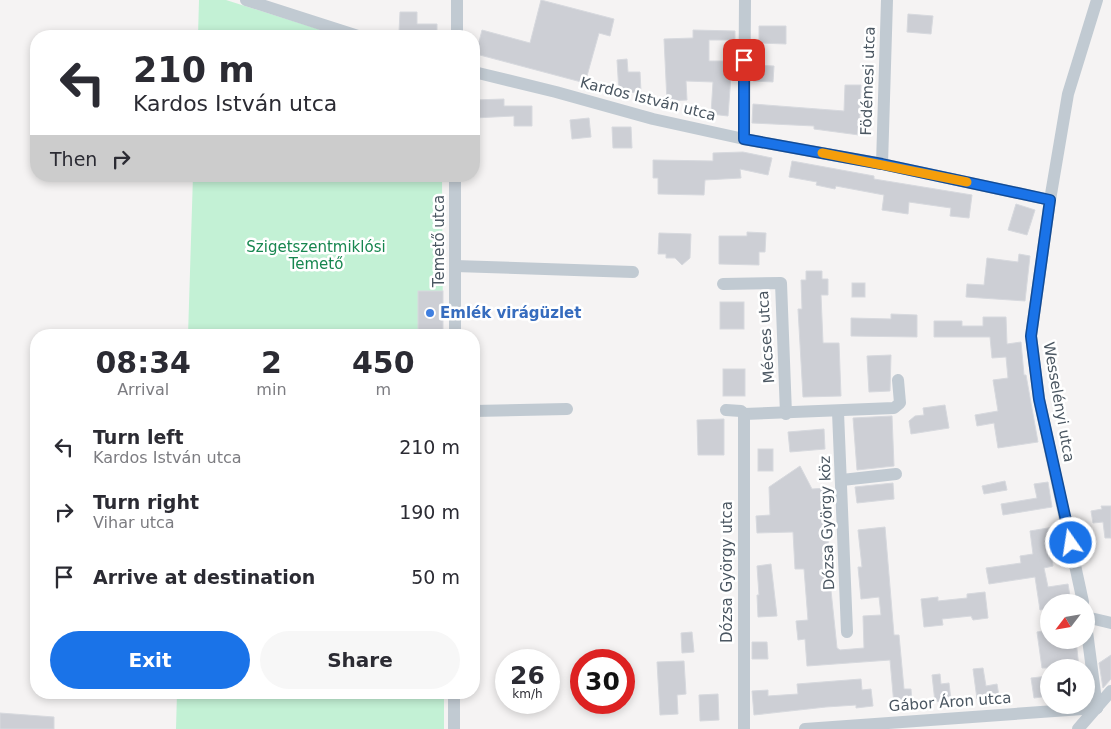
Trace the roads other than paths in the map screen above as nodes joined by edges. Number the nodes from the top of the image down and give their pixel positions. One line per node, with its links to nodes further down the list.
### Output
1 (246, 0): 6 (street)
2 (457, 0): 7 (street)
3 (745, 0): 9 (street)
4 (887, 0): 10 (street, Födémesi utca)
5 (1097, 0): 12 (street, Wesselényi utca)
6 (339, 30)
7 (456, 30)
8 (480, 73): 9 (street, Kardos István utca)
9 (744, 139): 10 (street, Kardos István utca)
10 (882, 164): 12 (street, Kardos István utca)
11 (455, 182): 13 (street, Temető utca)
12 (1050, 200): 26 (street, Wesselényi utca)
13 (454, 266): 14 (street); 16 (street, Temető utca)
14 (633, 272)
15 (723, 284): 23 (street, Mécses utca)
16 (454, 329)
17 (898, 380): 21 (street)
18 (567, 409): 20 (street)
19 (726, 410): 22 (street)
20 (480, 411)
21 (838, 412): 23 (street); 25 (street, Dózsa György köz)
22 (744, 414): 23 (street); 35 (street, Dózsa György utca)
23 (786, 414)
24 (896, 474): 25 (street)
25 (842, 480): 29 (street, Dózsa György köz)
26 (1081, 594)
27 (1095, 619): 28 (street)
28 (1111, 623)
29 (847, 632)
30 (1089, 649): 33 (street)
31 (1111, 692): 33 (street)
32 (454, 699): 34 (street)
33 (1097, 708): 36 (street, Gábor Áron utca); 37 (street)
34 (454, 729)
35 (744, 729)
36 (805, 729)
37 (1078, 729)

